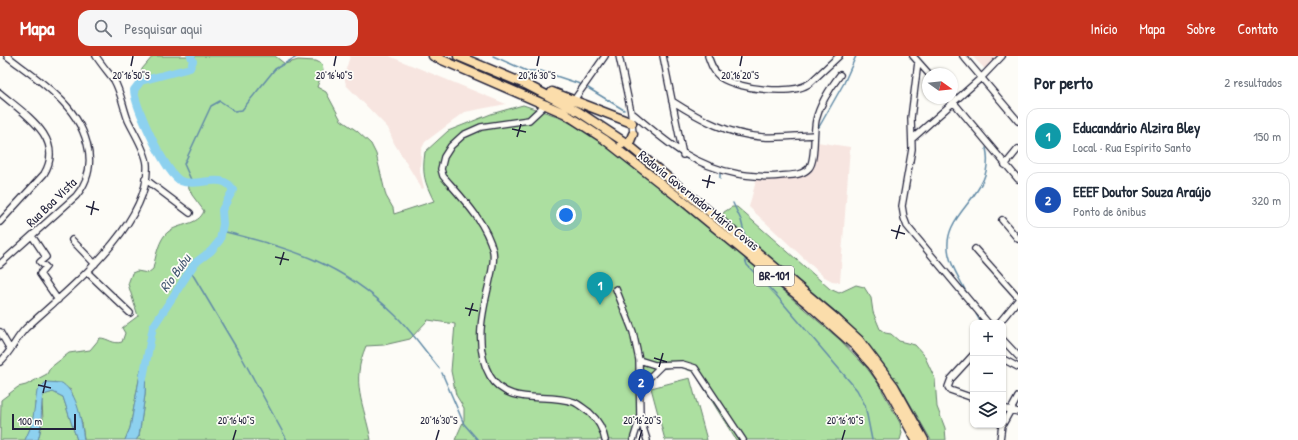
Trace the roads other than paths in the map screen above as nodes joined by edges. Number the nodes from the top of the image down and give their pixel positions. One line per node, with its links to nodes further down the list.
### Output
1 (7, 56): 42 (street, Rua Boa Vista)
2 (96, 56): 37 (street)
3 (433, 56): 22 (highway, Rodovia Governador Mário Covas / BR-101)
4 (458, 56): 17 (highway, Rodovia Governador Mário Covas / BR-101)
5 (605, 56): 20 (street)
6 (619, 56): 25 (street)
7 (663, 56): 21 (street)
8 (708, 56): 9 (street)
9 (838, 56)
10 (913, 56): 13 (street)
11 (963, 56): 16 (street)
12 (1002, 56): 16 (street)
13 (918, 62): 14 (street); 31 (street)
14 (924, 68)
15 (840, 75): 30 (street)
16 (982, 77): 19 (street); 27 (street)
17 (525, 84): 20 (highway); 32 (highway, Rodovia Governador Mário Covas / BR-101)
18 (0, 93): 41 (street)
19 (958, 95)
20 (574, 100): 28 (highway)
21 (672, 101): 30 (street); 34 (street)
22 (546, 104): 26 (highway, Rodovia Governador Mário Covas / BR-101); 74 (street)
23 (948, 104): 31 (street)
24 (955, 104): 36 (street)
25 (632, 112): 28 (street); 34 (street)
26 (564, 113): 32 (highway); 78 (highway, Rodovia Governador Mário Covas / BR-101)
27 (1018, 121)
28 (632, 123): 29 (street)
29 (633, 134): 32 (highway); 35 (highway)
30 (813, 135): 34 (street)
31 (912, 139): 53 (street)
32 (626, 143): 35 (highway, Rodovia Governador Mário Covas / BR-101)
33 (1018, 149): 36 (street)
34 (683, 154)
35 (643, 158): 78 (highway, Rodovia Governador Mário Covas / BR-101)
36 (1005, 165): 38 (street)
37 (145, 179): 39 (street); 47 (street)
38 (1018, 179)
39 (190, 213)
40 (1002, 220): 43 (street)
41 (0, 222)
42 (32, 236): 46 (street, Rua Boa Vista); 51 (street)
43 (1018, 239)
44 (72, 240): 47 (street)
45 (975, 249): 50 (street)
46 (0, 264)
47 (95, 264): 48 (street)
48 (88, 272): 51 (street); 52 (street)
49 (616, 289): 60 (street)
50 (1018, 299): 54 (street)
51 (58, 300): 57 (street)
52 (130, 313)
53 (985, 320)
54 (1001, 320)
55 (0, 332): 57 (street)
56 (1006, 343): 59 (street)
57 (10, 349): 62 (street)
58 (972, 356): 66 (street)
59 (1018, 356)
60 (638, 360): 63 (street); 65 (street)
61 (1006, 361): 64 (street)
62 (0, 362)
63 (662, 366): 65 (street); 77 (street)
64 (1018, 367)
65 (640, 396): 71 (street)
66 (970, 397)
67 (1018, 397): 69 (street)
68 (1006, 409): 69 (street)
69 (1012, 410): 70 (street); 72 (street)
70 (1018, 412)
71 (640, 418): 75 (street); 76 (street)
72 (1006, 419)
73 (1002, 428): 79 (street)
74 (605, 440)
75 (633, 440)
76 (647, 440)
77 (742, 440)
78 (917, 440)
79 (1000, 440)

